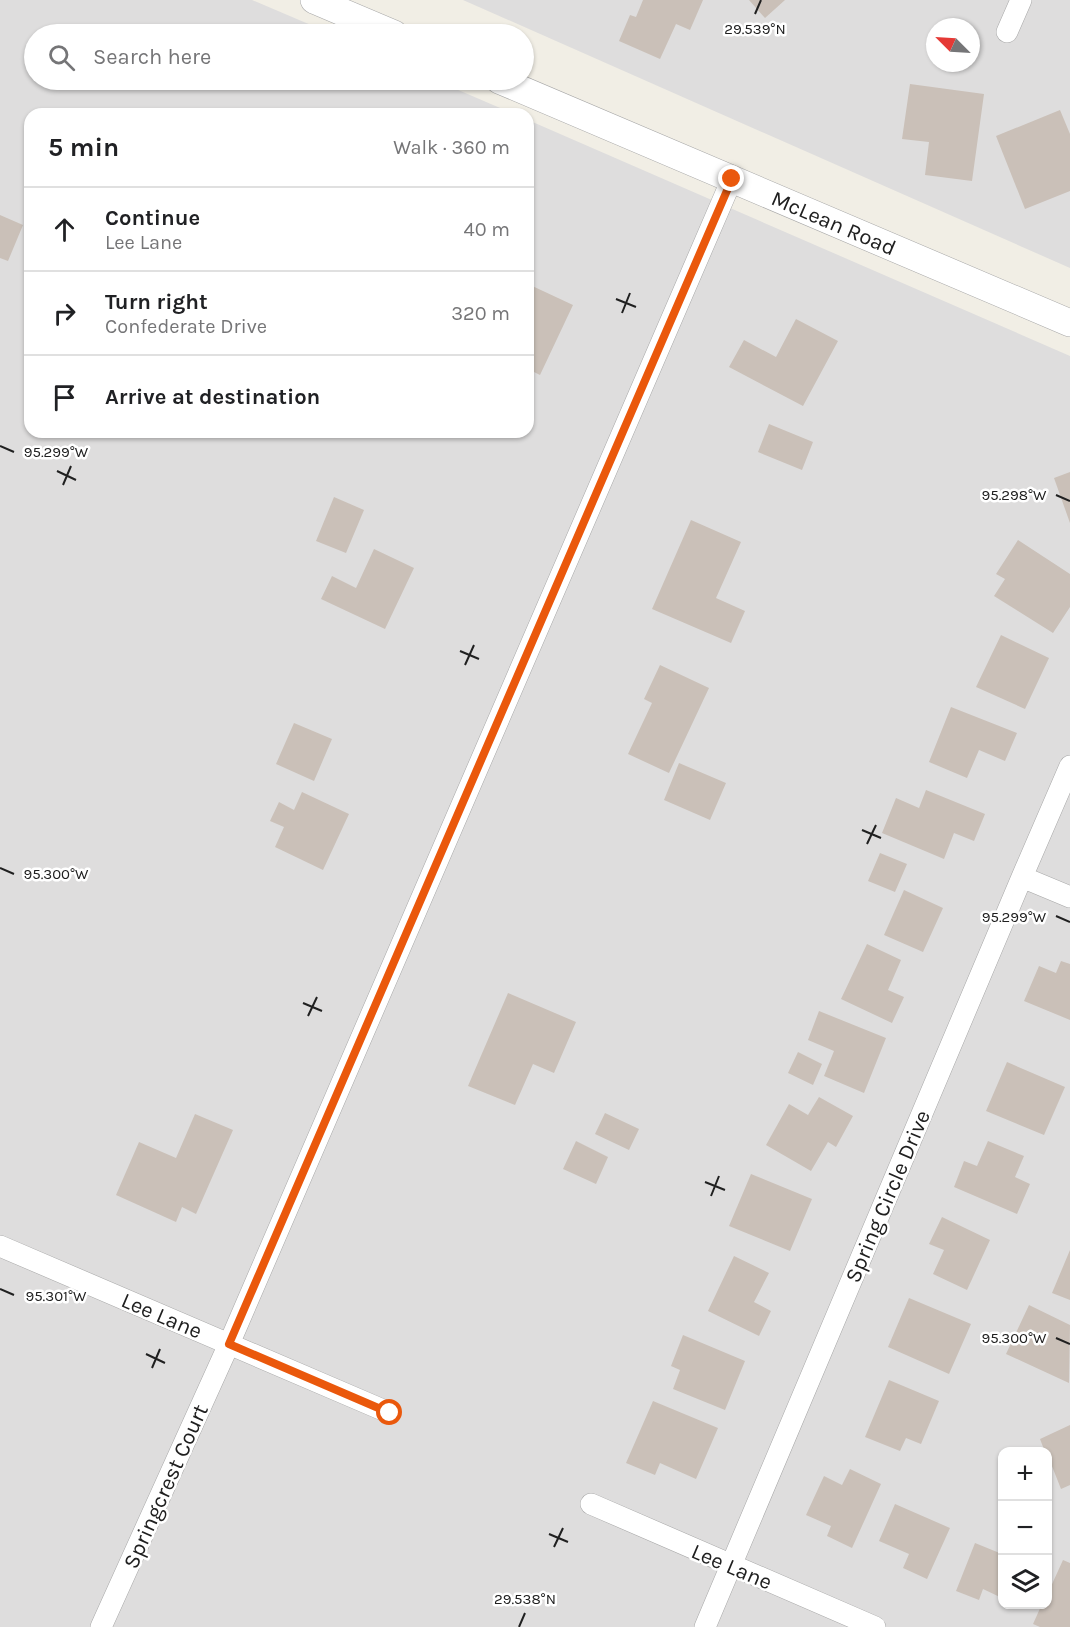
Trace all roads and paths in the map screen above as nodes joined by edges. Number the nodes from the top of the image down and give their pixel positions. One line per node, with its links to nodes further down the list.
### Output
1 (314, 0): 3 (street)
2 (1021, 0): 4 (street)
3 (370, 24)
4 (1007, 32)
5 (523, 90): 6 (street, McLean Road)
6 (732, 179): 7 (street, McLean Road); 12 (street, Springcrest Court)
7 (1070, 323)
8 (1070, 766): 9 (street, Spring Circle Drive)
9 (1022, 877): 10 (street); 15 (street, Spring Circle Drive)
10 (1070, 897)
11 (0, 1246): 12 (street, Lee Lane)
12 (229, 1344): 13 (street, Lee Lane); 16 (street, Springcrest Court)
13 (390, 1413)
14 (591, 1504): 15 (street, Lee Lane)
15 (731, 1566): 17 (street, Spring Circle Drive); 18 (street, Lee Lane)
16 (101, 1627)
17 (705, 1627)
18 (874, 1627)

